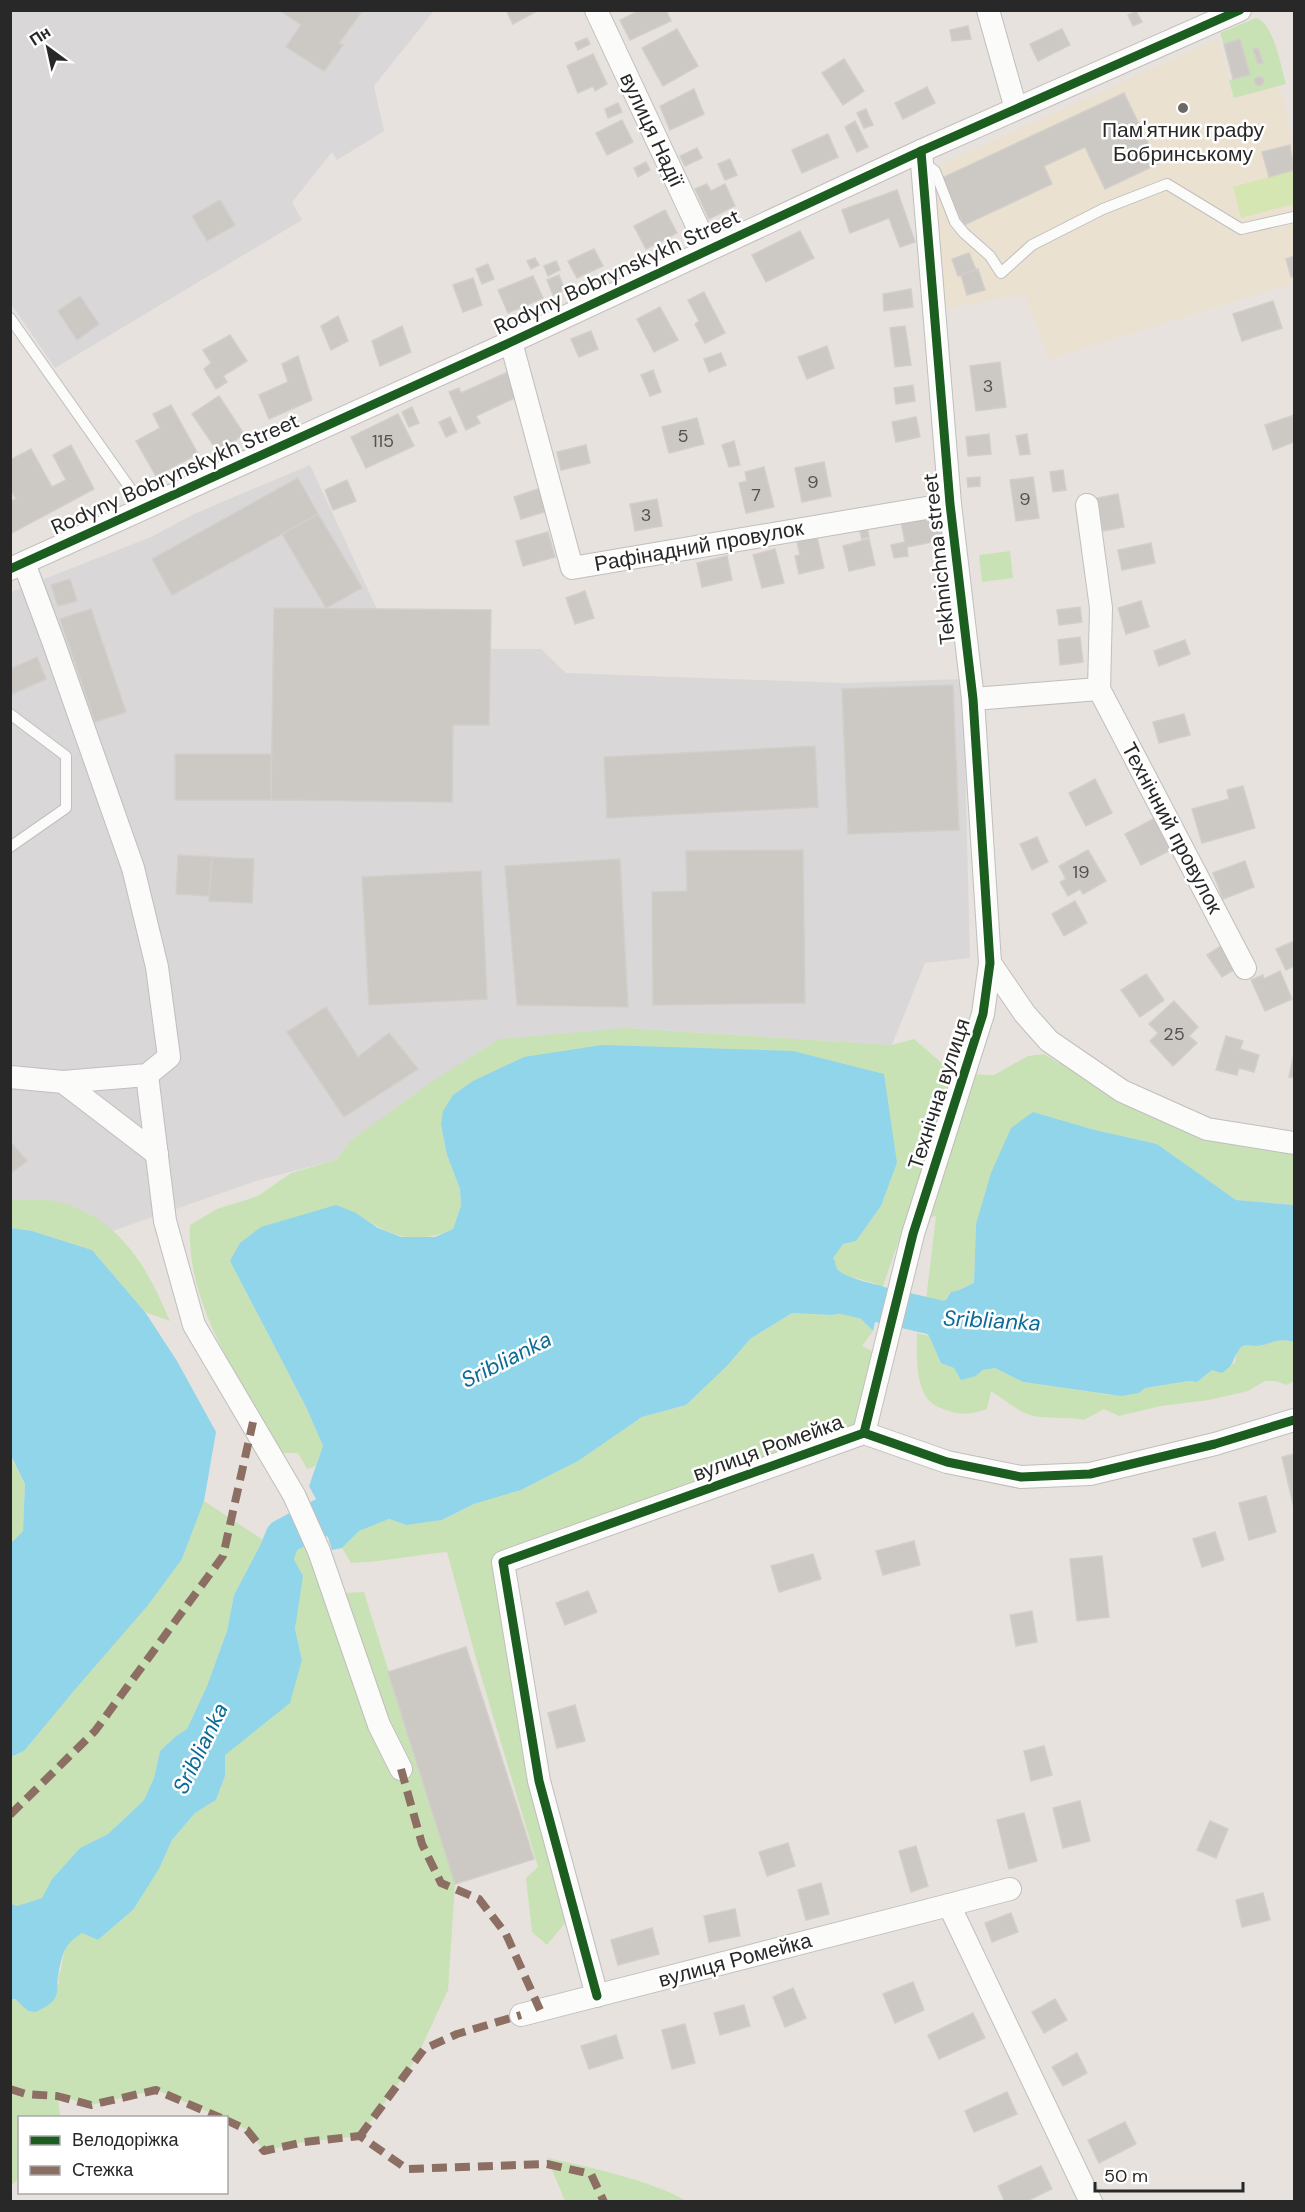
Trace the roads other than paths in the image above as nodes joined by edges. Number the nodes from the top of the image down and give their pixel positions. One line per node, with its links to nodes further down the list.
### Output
1 (596, 10): 7 (street, вулиця Надії)
2 (988, 10): 4 (street)
3 (1240, 10): 4 (street, Rodyny Bobrynskykh Street)
4 (1017, 109): 5 (street, Rodyny Bobrynskykh Street)
5 (922, 160): 6 (lane); 7 (street, Rodyny Bobrynskykh Street); 10 (street, Tekhnichna street)
6 (1294, 216)
7 (708, 249): 9 (street, Rodyny Bobrynskykh Street)
8 (10, 318): 12 (lane)
9 (511, 342): 10 (street, Рафінадний провулок); 12 (street, Rodyny Bobrynskykh Street)
10 (950, 504): 15 (street, Tekhnichna street)
11 (1087, 505): 14 (street, Технічний провулок)
12 (144, 508): 13 (street, Rodyny Bobrynskykh Street)
13 (17, 566): 20 (street)
14 (1099, 689): 15 (street); 19 (street, Технічний провулок)
15 (973, 699): 18 (street, Tekhnichna street)
16 (10, 714): 17 (lane)
17 (10, 847)
18 (990, 963): 23 (street); 26 (street, Технічна вулиця)
19 (1245, 968)
20 (147, 1075): 22 (street); 24 (street)
21 (10, 1077): 22 (street)
22 (63, 1082): 24 (street)
23 (1294, 1143)
24 (157, 1154): 27 (street)
25 (1294, 1420): 26 (street, вулиця Ромейка)
26 (864, 1433): 30 (street, вулиця Ромейка)
27 (401, 1769)
28 (1010, 1889): 29 (street, вулиця Ромейка)
29 (949, 1905): 30 (street, вулиця Ромейка); 32 (street)
30 (597, 1996): 31 (street, вулиця Ромейка)
31 (521, 2015)
32 (1091, 2202)

